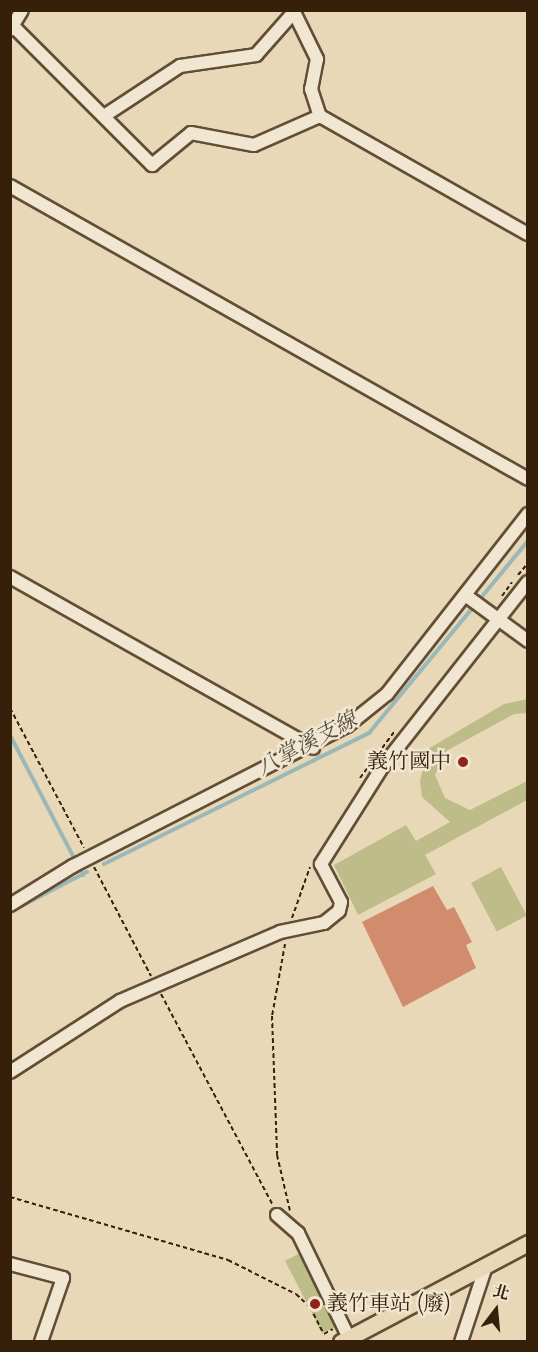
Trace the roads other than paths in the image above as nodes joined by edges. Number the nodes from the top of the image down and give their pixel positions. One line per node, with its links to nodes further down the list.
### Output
1 (21, 10): 3 (street)
2 (294, 11): 4 (street); 5 (street)
3 (12, 28): 4 (street)
4 (104, 116): 5 (street)
5 (320, 116): 7 (street)
6 (10, 186): 8 (street)
7 (528, 234)
8 (528, 479)
9 (528, 514): 12 (street)
10 (10, 577): 15 (street)
11 (528, 582): 13 (street)
12 (468, 597): 13 (street); 15 (street)
13 (498, 618): 14 (street); 17 (street)
14 (528, 641)
15 (313, 748): 16 (street)
16 (10, 905)
17 (10, 1072)
18 (277, 1215): 22 (street)
19 (528, 1243): 21 (main road)
20 (10, 1264): 23 (street)
21 (485, 1269): 22 (main road); 24 (street)
22 (344, 1335)
23 (40, 1341)
24 (461, 1341)

